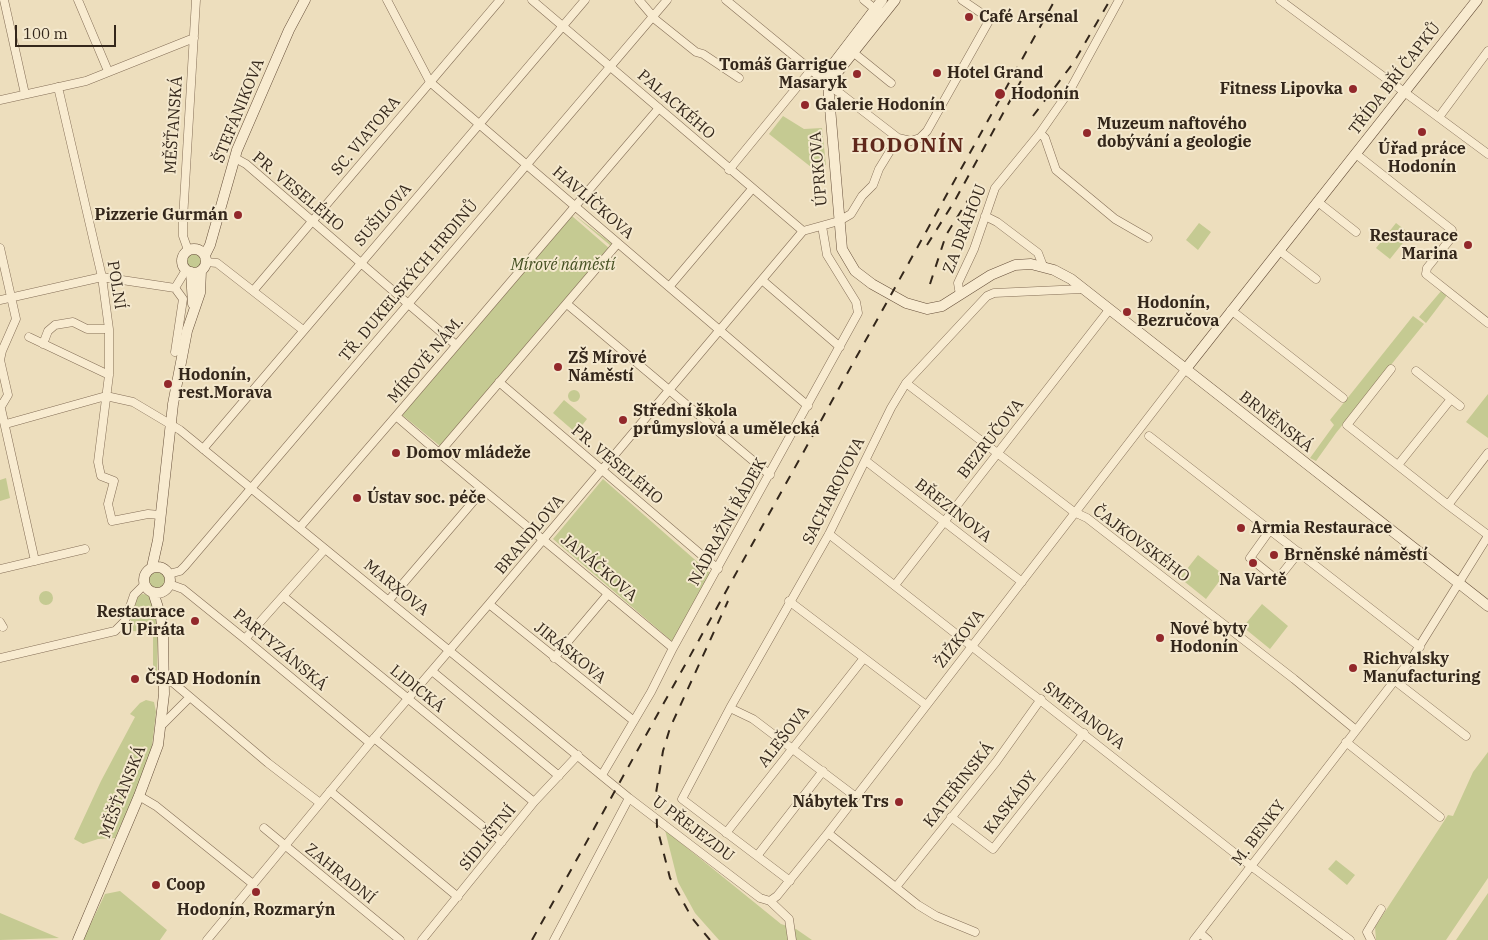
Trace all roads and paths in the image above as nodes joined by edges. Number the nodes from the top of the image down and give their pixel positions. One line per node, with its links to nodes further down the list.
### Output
1 (4, 0): 34 (street)
2 (78, 0): 27 (street)
3 (196, 0): 22 (street, MĚŠŤANSKÁ)
4 (305, 0): 43 (main road, ŠTEFÁNIKOVA)
5 (387, 0): 29 (street, HAVLÍČKOVA)
6 (500, 0): 29 (street, SC. VIATORA)
7 (532, 0): 21 (street, PALACKÉHO)
8 (585, 0): 21 (street, SUŠILOVA)
9 (639, 0): 20 (street)
10 (667, 0): 20 (street, TŘ. DUKELSKÝCH HRDINŮ)
11 (726, 0): 26 (street)
12 (864, 0): 19 (street)
13 (882, 0): 19 (main road, ÚPRKOVA)
14 (895, 0): 24 (main road)
15 (962, 0): 40 (street)
16 (1119, 0): 39 (street, ZA DRÁHOU)
17 (1280, 0): 33 (street)
18 (1477, 0): 33 (main road, TŘÍDA BŘÍ ČAPKŮ)
19 (875, 9): 31 (main road, ÚPRKOVA)
20 (653, 17): 25 (street, TŘ. DUKELSKÝCH HRDINŮ); 28 (street)
21 (562, 26): 25 (street, PALACKÉHO); 38 (street, SUŠILOVA)
22 (194, 38): 27 (street); 58 (street, MĚŠŤANSKÁ)
23 (1488, 51): 37 (street)
24 (854, 53): 30 (street); 31 (main road)
25 (610, 67): 36 (street, PALACKÉHO); 44 (street, TŘ. DUKELSKÝCH HRDINŮ)
26 (811, 70): 31 (street); 45 (street)
27 (108, 71): 32 (street)
28 (739, 78)
29 (430, 82): 38 (street, HAVLÍČKOVA); 50 (street, SC. VIATORA)
30 (891, 83)
31 (828, 84): 40 (street); 51 (main road, ÚPRKOVA)
32 (58, 88): 34 (street); 63 (street, POLNÍ)
33 (1403, 92): 37 (street); 41 (main road, TŘÍDA BŘÍ ČAPKŮ)
34 (25, 94): 35 (street)
35 (0, 100)
36 (659, 108): 45 (street, PALACKÉHO); 48 (street, MÍROVÉ NÁM.)
37 (1438, 117): 42 (street)
38 (479, 123): 44 (street, HAVLÍČKOVA); 61 (street, SUŠILOVA)
39 (1040, 133): 49 (street, ZA DRÁHOU); 55 (street)
40 (898, 138): 51 (street)
41 (1356, 154): 47 (main road, TŘÍDA BŘÍ ČAPKŮ); 77 (street)
42 (1488, 154)
43 (235, 158): 50 (street, PR. VESELÉHO); 60 (main road, ŠTEFÁNIKOVA)
44 (527, 163): 48 (street, HAVLÍČKOVA); 73 (street, TŘ. DUKELSKÝCH HRDINŮ)
45 (729, 170): 46 (street, PALACKÉHO)
46 (752, 189): 53 (street, PALACKÉHO); 66 (street)
47 (1318, 202): 54 (street); 59 (main road, TŘÍDA BŘÍ ČAPKŮ)
48 (576, 206): 56 (street, HAVLÍČKOVA); 83 (street, MÍROVÉ NÁM.)
49 (985, 216): 62 (street); 70 (street, ZA DRÁHOU)
50 (311, 221): 61 (street, PR. VESELÉHO); 69 (street, SC. VIATORA)
51 (840, 222): 52 (street); 70 (main road, BRNĚNSKÁ)
52 (822, 226): 53 (street); 84 (street, NÁDRAŽNÍ ŘÁDEK)
53 (802, 231): 64 (street, BRANDLOVA)
54 (1356, 232)
55 (1148, 238)
56 (618, 243): 66 (street, HAVLÍČKOVA); 74 (street)
57 (0, 248): 71 (street)
58 (188, 250): 60 (main road); 60 (main road, MĚŠŤANSKÁ)
59 (1280, 251): 65 (street); 76 (main road, TŘÍDA BŘÍ ČAPKŮ)
60 (198, 263): 67 (street); 69 (street); 101 (main road, MĚŠŤANSKÁ)
61 (360, 263): 73 (street, PR. VESELÉHO); 79 (street, SUŠILOVA)
62 (1043, 266): 68 (main road, BRNĚNSKÁ); 70 (main road, BRNĚNSKÁ)
63 (102, 277): 67 (street); 71 (street); 78 (street, POLNÍ)
64 (762, 280): 80 (street, BRANDLOVA); 84 (street)
65 (1316, 280)
66 (669, 287): 80 (street, HAVLÍČKOVA)
67 (175, 288): 85 (street)
68 (1082, 289): 75 (main road, BRNĚNSKÁ); 91 (street, SACHAROVOVA)
69 (253, 291): 79 (street)
70 (960, 295)
71 (12, 297): 72 (street); 96 (street)
72 (0, 300)
73 (408, 304): 83 (street, PR. VESELÉHO); 111 (street, TŘ. DUKELSKÝCH HRDINŮ)
74 (567, 304): 90 (street); 92 (street)
75 (1109, 310): 87 (main road, BRNĚNSKÁ); 106 (street, BEZRUČOVA)
76 (1231, 310): 87 (main road, TŘÍDA BŘÍ ČAPKŮ); 94 (street)
77 (1488, 323)
78 (109, 329): 82 (street); 89 (street, POLNÍ)
79 (303, 330): 103 (street, SUŠILOVA)
80 (719, 331): 92 (street, BRANDLOVA); 97 (street, HAVLÍČKOVA)
81 (29, 337): 82 (street)
82 (43, 344): 89 (street)
83 (456, 345): 99 (street, MÍROVÉ NÁM.)
84 (840, 347): 97 (street, NÁDRAŽNÍ ŘÁDEK)
85 (175, 352)
86 (1391, 369): 108 (street)
87 (1185, 370): 114 (street, ŽIŽKOVA); 132 (main road, BRNĚNSKÁ)
88 (1416, 371): 95 (street)
89 (109, 375): 93 (street, POLNÍ)
90 (499, 382): 105 (street); 109 (street, PR. VESELÉHO)
91 (906, 383): 106 (street, ČAJKOVSKÉHO); 107 (street, SACHAROVOVA)
92 (670, 389): 109 (street, BRANDLOVA); 110 (street)
93 (106, 396): 100 (street); 101 (street, MARXOVA); 115 (street, POLNÍ)
94 (1343, 398)
95 (1450, 399): 98 (street); 108 (street)
96 (1, 404): 100 (street)
97 (808, 406): 110 (street, NÁDRAŽNÍ ŘÁDEK)
98 (1460, 406)
99 (396, 416): 105 (street, MÍROVÉ NÁM.); 117 (street)
100 (6, 424): 126 (street)
101 (170, 425): 103 (street, MARXOVA); 115 (main road, MĚŠŤANSKÁ)
102 (1149, 436): 118 (street)
103 (203, 448): 111 (street, MARXOVA)
104 (1488, 452): 113 (street)
105 (439, 453): 112 (street, JANÁČKOVA)
106 (996, 453): 114 (street, ČAJKOVSKÉHO); 116 (street, BEZRUČOVA)
107 (866, 461): 116 (street, BŘEZINOVA); 119 (street, SACHAROVOVA)
108 (1398, 466): 113 (street)
109 (602, 470): 122 (street, BRANDLOVA); 129 (street, PR. VESELÉHO)
110 (770, 475): 129 (street, NÁDRAŽNÍ ŘÁDEK)
111 (250, 488): 117 (street, MARXOVA); 130 (street, TŘ. DUKELSKÝCH HRDINŮ)
112 (483, 490): 122 (street, JANÁČKOVA); 138 (street)
113 (1448, 505): 120 (street)
114 (1074, 512): 131 (street, ŽIŽKOVA); 161 (street, ČAJKOVSKÉHO)
115 (160, 515): 121 (main road, MĚŠŤANSKÁ)
116 (944, 522): 131 (street, BŘEZINOVA); 134 (street, BEZRUČOVA)
117 (300, 527): 124 (street, MARXOVA)
118 (1270, 530): 125 (street); 125 (street)
119 (829, 534): 134 (street, SMETANOVA); 139 (street, SACHAROVOVA)
120 (1488, 536): 132 (street, M. BENKY)
121 (158, 540): 127 (main road, MĚŠŤANSKÁ); 130 (main road, MĚŠŤANSKÁ)
122 (544, 540): 136 (street, JANÁČKOVA); 140 (street, BRANDLOVA)
123 (84, 549): 126 (street)
124 (325, 549): 137 (street); 138 (street, MARXOVA)
125 (1299, 552): 145 (street)
126 (35, 561): 128 (street)
127 (152, 567): 130 (main road); 133 (main road, MĚŠŤANSKÁ)
128 (0, 569)
129 (718, 569): 146 (street, NÁDRAŽNÍ ŘÁDEK)
130 (167, 579): 135 (main road); 142 (main road, MĚŠŤANSKÁ); 143 (street, PARTYZÁNSKÁ)
131 (1022, 582): 144 (street, ŽIŽKOVA)
132 (1458, 582): 141 (main road, BRNĚNSKÁ); 145 (street, M. BENKY)
133 (145, 584): 135 (main road); 148 (street)
134 (895, 585): 144 (street, SMETANOVA)
135 (154, 592): 142 (main road, MĚŠŤANSKÁ)
136 (608, 594): 146 (street, JANÁČKOVA); 149 (street)
137 (283, 596): 143 (street); 156 (street, LIDICKÁ)
138 (389, 600): 147 (street, MARXOVA)
139 (789, 601): 150 (street); 158 (street, SACHAROVOVA)
140 (489, 604): 147 (street, BRANDLOVA); 149 (street, JIRÁSKOVA)
141 (1488, 606)
142 (161, 617): 152 (main road, MĚŠŤANSKÁ)
143 (245, 639): 164 (street, PARTYZÁNSKÁ)
144 (973, 646): 155 (street, SMETANOVA); 157 (street, ŽIŽKOVA)
145 (1420, 647): 153 (street, M. BENKY)
146 (673, 648): 159 (street, NÁDRAŽNÍ ŘÁDEK)
147 (449, 650): 151 (street, BRANDLOVA); 167 (street, MARXOVA)
148 (0, 658)
149 (554, 658): 159 (street, JIRÁSKOVA)
150 (864, 658): 157 (street); 166 (street, ALEŠOVA)
151 (432, 671): 156 (street, BRANDLOVA); 170 (street)
152 (164, 675): 154 (street); 160 (main road, MĚŠŤANSKÁ)
153 (1394, 680): 161 (street, M. BENKY); 163 (street)
154 (190, 697): 160 (street); 176 (street)
155 (1041, 699): 162 (street, SMETANOVA); 177 (street, KATEŘINSKÁ)
156 (407, 700): 164 (street, BRANDLOVA); 175 (street, LIDICKÁ)
157 (926, 706): 173 (street, ŽIŽKOVA)
158 (730, 708): 166 (street); 180 (street, SACHAROVOVA)
159 (634, 721): 169 (street, NÁDRAŽNÍ ŘÁDEK)
160 (161, 726): 172 (main road, MĚŠŤANSKÁ)
161 (1356, 730): 165 (street, M. BENKY)
162 (1084, 733): 177 (street, KASKÁDY); 185 (street, SMETANOVA)
163 (1466, 736)
164 (372, 741): 171 (street, BRANDLOVA); 182 (street, PARTYZÁNSKÁ)
165 (1346, 742): 178 (street); 185 (street, M. BENKY)
166 (793, 748): 168 (street); 180 (street, ALEŠOVA)
167 (578, 755): 169 (street, MARXOVA); 170 (street, SÍDLIŠTNÍ)
168 (823, 772): 173 (street); 184 (street)
169 (602, 775): 174 (street, U PŘEJEZDU)
170 (559, 776): 175 (street, SÍDLIŠTNÍ)
171 (330, 791): 176 (street, BRANDLOVA); 189 (street)
172 (139, 796): 187 (street); 195 (main road, MĚŠŤANSKÁ)
173 (856, 797): 181 (street, ŽIŽKOVA)
174 (629, 798): 190 (street, U PŘEJEZDU); 199 (street)
175 (534, 802): 182 (street, SÍDLIŠTNÍ)
176 (320, 803): 183 (street, BRANDLOVA)
177 (952, 817): 188 (street, KATEŘINSKÁ)
178 (1440, 817)
179 (264, 828): 183 (street, ZAHRADNÍ)
180 (726, 833): 184 (street)
181 (828, 833): 186 (street, ŽIŽKOVA); 188 (street)
182 (502, 842): 189 (street, SÍDLIŠTNÍ)
183 (284, 846): 187 (street, BRANDLOVA); 197 (street, ZAHRADNÍ)
184 (757, 856): 186 (street)
185 (1251, 866): 194 (street, M. BENKY); 203 (street, SMETANOVA)
186 (790, 881): 190 (street, ŽIŽKOVA)
187 (252, 884): 196 (street, BRANDLOVA)
188 (896, 887): 192 (street)
189 (458, 897): 198 (street, SÍDLIŠTNÍ)
190 (770, 901): 200 (street)
191 (1381, 909): 193 (street)
192 (975, 932)
193 (1367, 932): 204 (street); 205 (street)
194 (1200, 933): 201 (street, M. BENKY); 202 (street)
195 (78, 940)
196 (208, 940)
197 (400, 940)
198 (422, 940)
199 (554, 940)
200 (792, 940)
201 (1194, 940)
202 (1208, 940)
203 (1350, 940)
204 (1362, 940)
205 (1371, 940)

